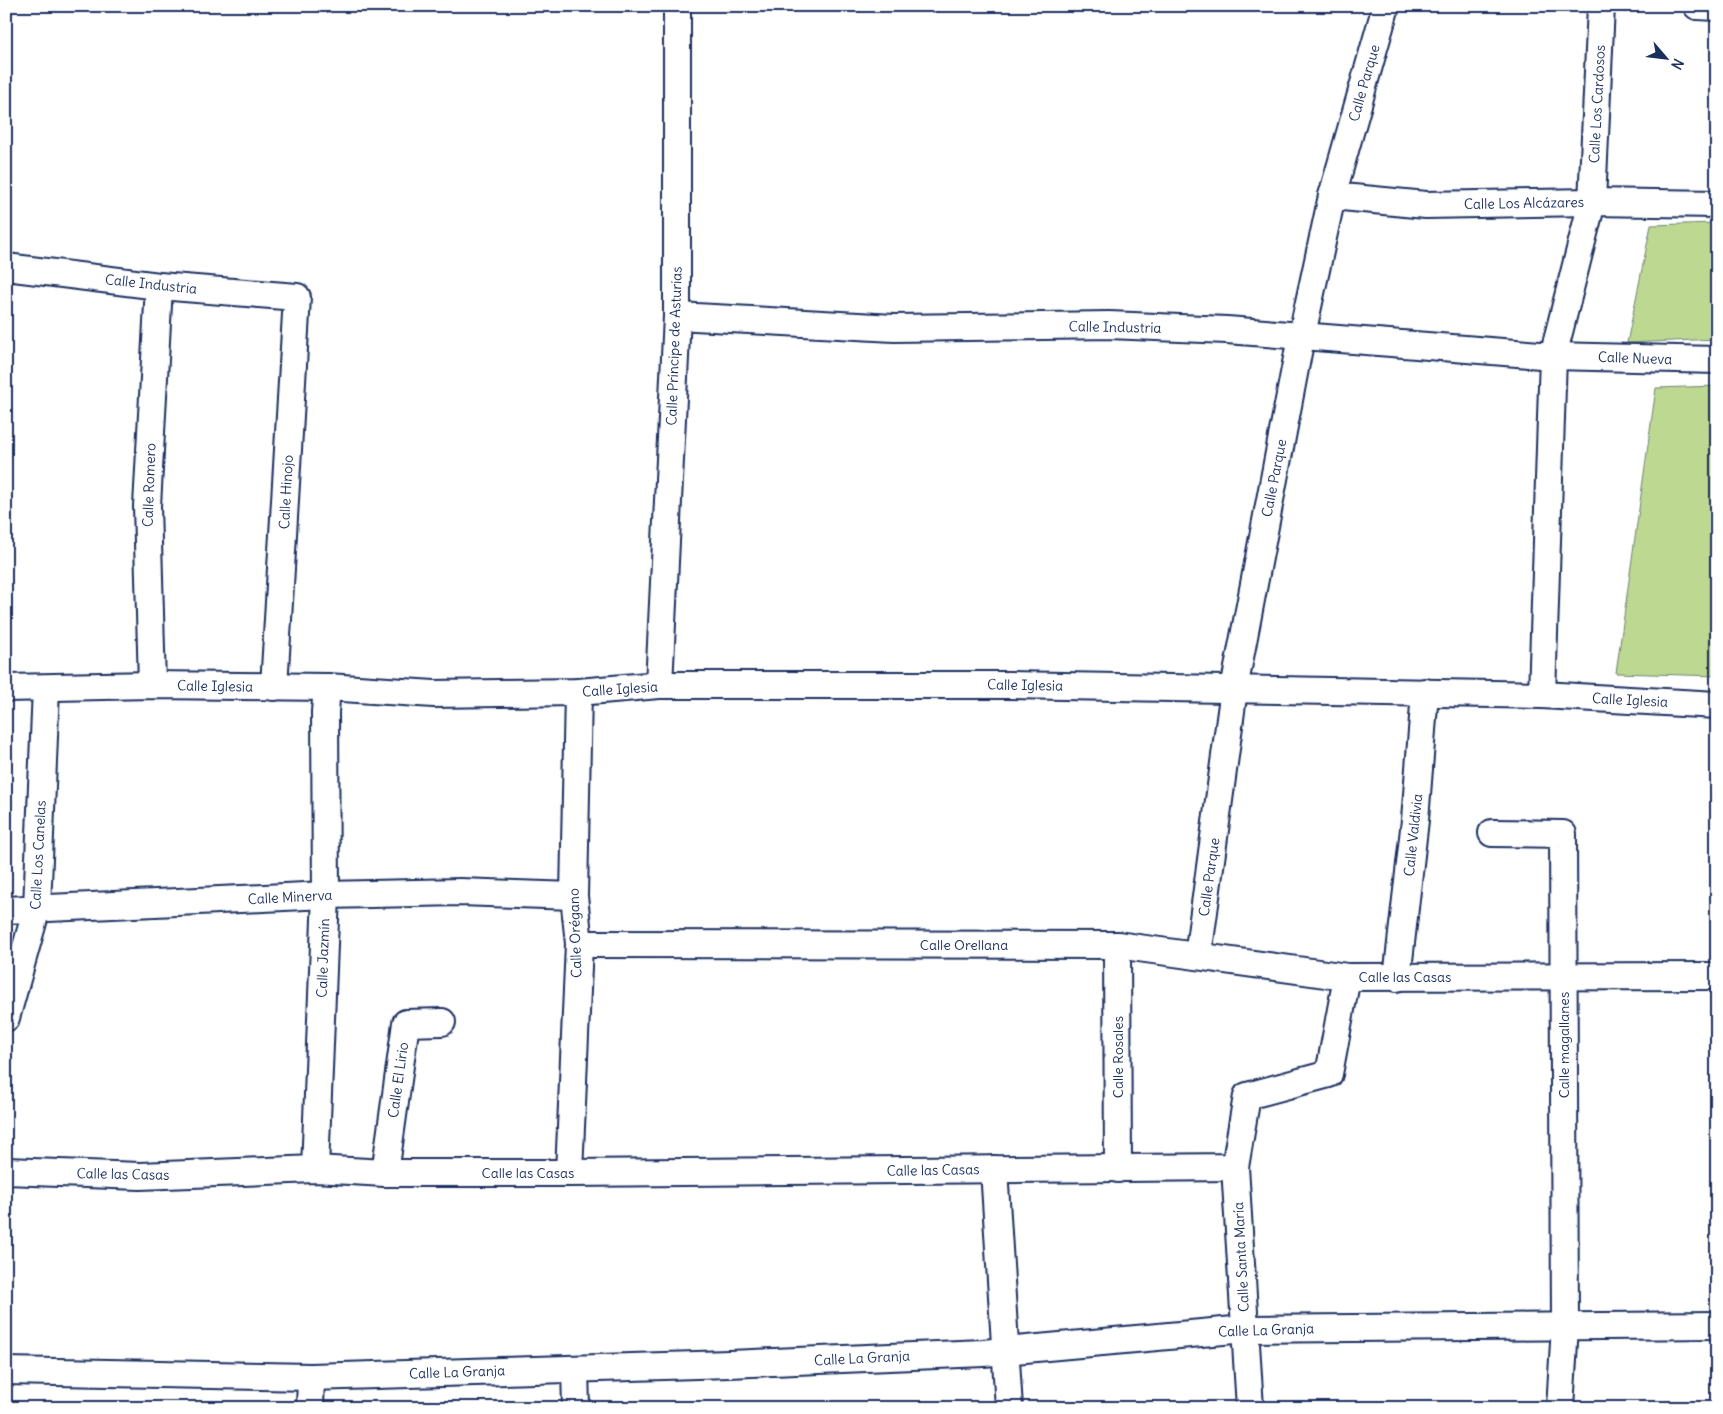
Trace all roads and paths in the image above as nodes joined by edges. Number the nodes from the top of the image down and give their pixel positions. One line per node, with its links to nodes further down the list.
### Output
1 (677, 6): 12 (street, Calle Príncipe de Asturias)
2 (1386, 6): 6 (street, Calle Parque)
3 (1602, 6): 7 (street, Calle Los Cardosos)
4 (1697, 6): 5 (street)
5 (1717, 6)
6 (1332, 196): 7 (street, Calle Los Alcázares); 13 (street, Calle Parque)
7 (1592, 202): 8 (street, Calle Los Alcázares); 14 (street, Calle Los Cardosos)
8 (1717, 204)
9 (6, 267): 10 (street, Calle Industria)
10 (159, 286): 11 (street, Calle Industria); 16 (street, Calle Romero)
11 (297, 297): 18 (street, Calle Hinojo)
12 (677, 316): 13 (street, Calle Industria); 17 (street, Calle Príncipe de Asturias)
13 (1302, 334): 14 (street, Calle Industria); 22 (street, Calle Parque)
14 (1553, 356): 15 (street, Calle Nueva); 25 (street, Calle Los Cardosos)
15 (1717, 360)
16 (152, 685): 18 (street, Calle Iglesia); 21 (street, Calle Iglesia)
17 (659, 686): 22 (street, Calle Iglesia); 23 (street, Calle Iglesia)
18 (274, 687): 19 (street, Calle Iglesia)
19 (327, 687): 23 (street, Calle Iglesia); 28 (street, Calle Jazmín)
20 (6, 688): 21 (street, Calle Iglesia)
21 (46, 688): 30 (street, Calle Los Canelas)
22 (1234, 688): 24 (street, Calle Iglesia); 34 (street, Calle Parque)
23 (578, 692): 29 (street, Calle Orégano)
24 (1425, 692): 25 (street, Calle Iglesia); 38 (street, Calle Valdivia)
25 (1542, 695): 26 (street, Calle Iglesia)
26 (1717, 705)
27 (1492, 833): 35 (street, Calle magallanes)
28 (326, 895): 29 (street, Calle Minerva); 30 (street, Calle Minerva); 42 (street, Calle Jazmín)
29 (574, 896): 32 (street, Calle Orégano)
30 (37, 908): 31 (street, Calle Minerva); 39 (street, Calle Los Canelas)
31 (6, 910)
32 (579, 944): 33 (street, Calle Orellana); 47 (street, Calle Orégano)
33 (1117, 945): 34 (street, Calle Orellana); 44 (street, Calle Rosales)
34 (1198, 956): 37 (street, Calle Orellana)
35 (1563, 976): 36 (street, Calle las Casas); 38 (street, Calle las Casas); 49 (street, Calle magallanes)
36 (1717, 976)
37 (1347, 977): 38 (street, Calle las Casas); 41 (street, Calle las Casas)
38 (1397, 978)
39 (6, 1018)
40 (442, 1022): 46 (street, Calle El Lirio)
41 (1236, 1167): 44 (street, Calle las Casas); 50 (street, Calle Santa María)
42 (315, 1169): 45 (street, Calle las Casas); 46 (street, Calle las Casas)
43 (994, 1169): 44 (street, Calle las Casas); 47 (street, Calle las Casas); 51 (street)
44 (1118, 1169)
45 (6, 1171)
46 (385, 1173): 47 (street, Calle las Casas)
47 (569, 1173)
48 (1717, 1324): 49 (street, Calle La Granja)
49 (1565, 1326): 50 (street, Calle La Granja); 59 (street, Calle magallanes)
50 (1245, 1329): 51 (street, Calle La Granja); 58 (street, Calle Santa María)
51 (1006, 1352): 52 (street, Calle La Granja); 57 (street)
52 (574, 1369): 54 (street, Calle La Granja); 56 (street)
53 (6, 1371): 54 (street, Calle La Granja)
54 (311, 1376): 55 (street)
55 (310, 1408)
56 (576, 1408)
57 (1009, 1408)
58 (1250, 1408)
59 (1560, 1408)

